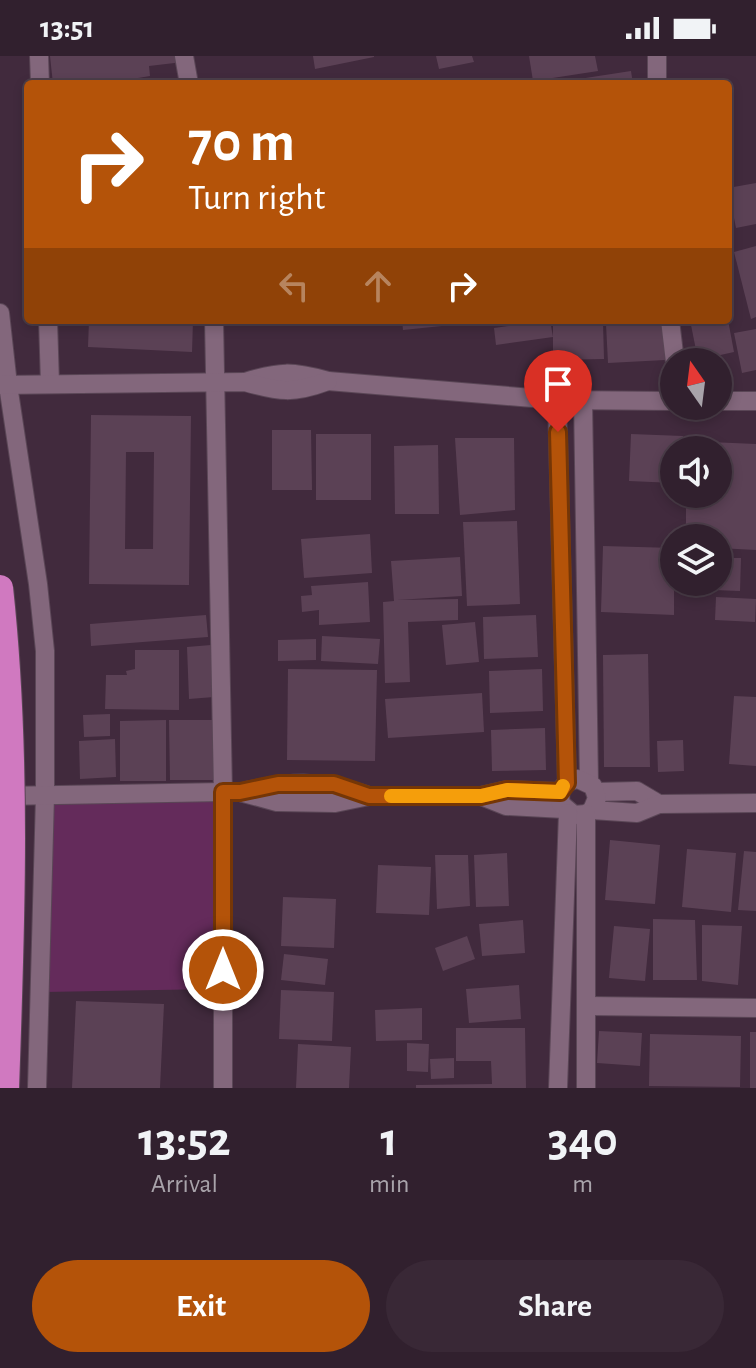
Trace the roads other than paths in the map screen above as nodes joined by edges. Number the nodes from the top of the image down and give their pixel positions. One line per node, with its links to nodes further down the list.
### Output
1 (39, 56): 4 (street)
2 (184, 56): 5 (street)
3 (657, 56): 6 (street)
4 (40, 80)
5 (188, 80)
6 (657, 80)
7 (0, 313): 14 (street)
8 (48, 324): 13 (street)
9 (214, 324): 12 (street)
10 (670, 324): 11 (street)
11 (673, 348)
12 (215, 382): 13 (street); 15 (street); 21 (street)
13 (50, 384): 14 (street)
14 (4, 385): 23 (street)
15 (557, 400): 16 (street); 24 (street)
16 (583, 400): 17 (street); 24 (street)
17 (660, 401)
18 (732, 401): 19 (street)
19 (756, 401)
20 (0, 588): 28 (highway, bridge)
21 (231, 792): 23 (street); 24 (street); 30 (street)
22 (0, 796): 23 (street)
23 (45, 796): 29 (street)
24 (578, 799): 25 (street); 26 (street); 31 (street)
25 (756, 803)
26 (588, 1006): 27 (street); 32 (street)
27 (756, 1008)
28 (6, 1088)
29 (37, 1088)
30 (223, 1088)
31 (558, 1088)
32 (586, 1088)

